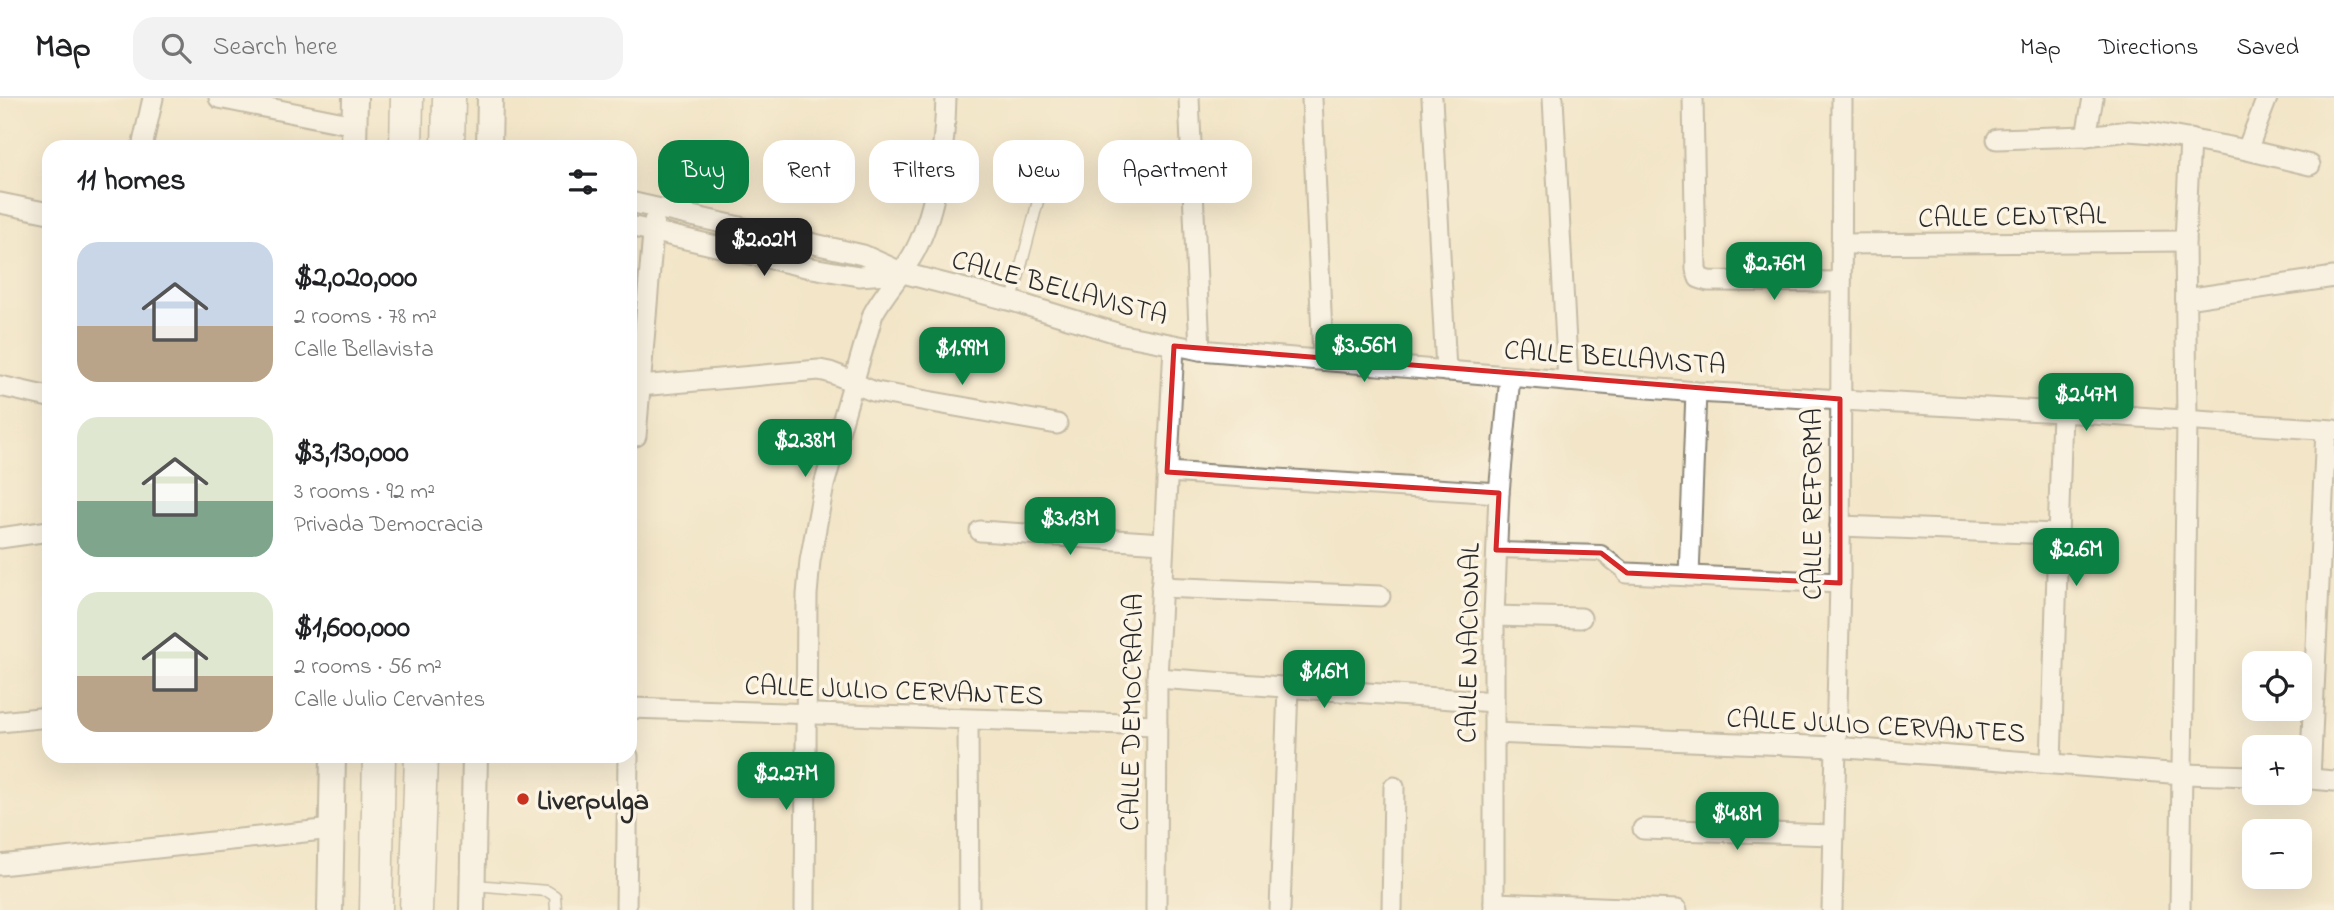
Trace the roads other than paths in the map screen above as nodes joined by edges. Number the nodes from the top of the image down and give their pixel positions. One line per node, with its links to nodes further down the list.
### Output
1 (153, 98): 20 (street)
2 (219, 98): 16 (street)
3 (355, 98): 16 (street)
4 (407, 98): 21 (main road)
5 (449, 98): 22 (main road)
6 (490, 98): 23 (street)
7 (946, 98): 35 (street)
8 (1189, 98): 41 (street)
9 (1312, 98): 42 (street)
10 (1432, 98): 43 (street)
11 (1553, 98): 46 (street)
12 (1693, 98): 37 (street)
13 (1842, 98): 34 (street, CALLE REFORMA)
14 (2093, 98): 17 (street)
15 (2267, 98): 24 (street)
16 (354, 136)
17 (2086, 136): 18 (street); 19 (street)
18 (1997, 139)
19 (2190, 139): 24 (street); 33 (street)
20 (144, 140)
21 (406, 140)
22 (448, 140)
23 (489, 140)
24 (2247, 150): 25 (street)
25 (2310, 165)
26 (0, 203): 30 (street)
27 (1037, 203): 39 (lane)
28 (637, 204): 29 (street, CALLE BELLAVISTA)
29 (656, 208): 32 (street); 35 (street, CALLE BELLAVISTA)
30 (42, 212)
31 (637, 227): 32 (street, CALLE BELLAVISTA)
32 (654, 231): 35 (street, CALLE BELLAVISTA); 48 (street)
33 (2185, 241): 34 (street, CALLE CENTRAL); 38 (street)
34 (1841, 244): 37 (street, CALLE REFORMA)
35 (903, 272): 39 (street, CALLE BELLAVISTA); 45 (street)
36 (2334, 277): 38 (street)
37 (1841, 282): 51 (street, CALLE REFORMA)
38 (2186, 299): 53 (street)
39 (1012, 301): 40 (street, CALLE BELLAVISTA)
40 (1174, 346): 41 (street, CALLE BELLAVISTA); 57 (street, CALLE DEMOCRACIA)
41 (1200, 350): 42 (street, CALLE BELLAVISTA)
42 (1323, 360): 43 (street, CALLE BELLAVISTA)
43 (1446, 371): 44 (street, CALLE BELLAVISTA)
44 (1510, 377): 46 (street, CALLE BELLAVISTA); 58 (street, CALLE NACIONAL)
45 (854, 382): 48 (street); 55 (street); 77 (street)
46 (1568, 382): 49 (street, CALLE BELLAVISTA)
47 (0, 386): 50 (street)
48 (640, 386): 54 (street)
49 (1696, 392): 51 (street, CALLE BELLAVISTA); 67 (street)
50 (42, 395)
51 (1840, 399): 52 (street, CALLE BELLAVISTA); 59 (street, CALLE REFORMA)
52 (2062, 412): 53 (street, CALLE BELLAVISTA); 62 (street)
53 (2187, 419): 56 (street, CALLE BELLAVISTA); 91 (street)
54 (637, 424)
55 (1057, 424)
56 (2330, 430): 83 (street)
57 (1167, 472): 58 (street); 64 (street, CALLE DEMOCRACIA)
58 (1499, 493): 65 (street, CALLE NACIONAL)
59 (1840, 526): 62 (street); 68 (street, CALLE REFORMA)
60 (980, 531): 64 (street)
61 (42, 532): 63 (street)
62 (2058, 534): 85 (street)
63 (0, 538)
64 (1162, 543): 69 (street, CALLE DEMOCRACIA)
65 (1496, 550): 66 (street); 71 (street, CALLE NACIONAL)
66 (1627, 573): 67 (street)
67 (1689, 576): 68 (street)
68 (1840, 583): 84 (street, CALLE REFORMA)
69 (1161, 587): 70 (street); 73 (street, CALLE DEMOCRACIA)
70 (1380, 597)
71 (1494, 616): 72 (street); 75 (street, CALLE NACIONAL)
72 (1581, 618)
73 (1157, 678): 74 (street); 81 (street, CALLE DEMOCRACIA)
74 (1288, 687): 75 (street); 111 (street)
75 (1494, 702): 82 (street, CALLE NACIONAL)
76 (637, 708): 77 (street, CALLE JULIO CERVANTES)
77 (808, 714): 79 (street, CALLE JULIO CERVANTES); 108 (street)
78 (42, 718): 80 (street)
79 (968, 720): 81 (street, CALLE JULIO CERVANTES); 109 (street)
80 (0, 722)
81 (1157, 725): 110 (street, CALLE DEMOCRACIA)
82 (1494, 733): 84 (street, CALLE JULIO CERVANTES); 101 (street, CALLE NACIONAL)
83 (2308, 735)
84 (1835, 747): 85 (street, CALLE JULIO CERVANTES); 98 (street, CALLE REFORMA)
85 (2051, 762): 91 (street, CALLE JULIO CERVANTES)
86 (334, 763): 96 (street)
87 (379, 763): 103 (main road)
88 (421, 763): 104 (main road)
89 (475, 763): 100 (street)
90 (628, 763): 107 (street)
91 (2183, 774): 92 (street, CALLE JULIO CERVANTES); 115 (street)
92 (2242, 776)
93 (2312, 779): 94 (street)
94 (2334, 781)
95 (1395, 787): 112 (street)
96 (332, 828): 99 (street); 102 (street)
97 (1643, 829): 98 (street)
98 (1833, 835): 114 (street, CALLE REFORMA)
99 (0, 865)
100 (473, 885): 105 (street); 106 (lane)
101 (1494, 907): 113 (street)
102 (330, 910)
103 (376, 910)
104 (416, 910)
105 (472, 910)
106 (556, 910)
107 (626, 910)
108 (805, 910)
109 (969, 910)
110 (1156, 910)
111 (1280, 910)
112 (1392, 910)
113 (1677, 910)
114 (1832, 910)
115 (2180, 910)

